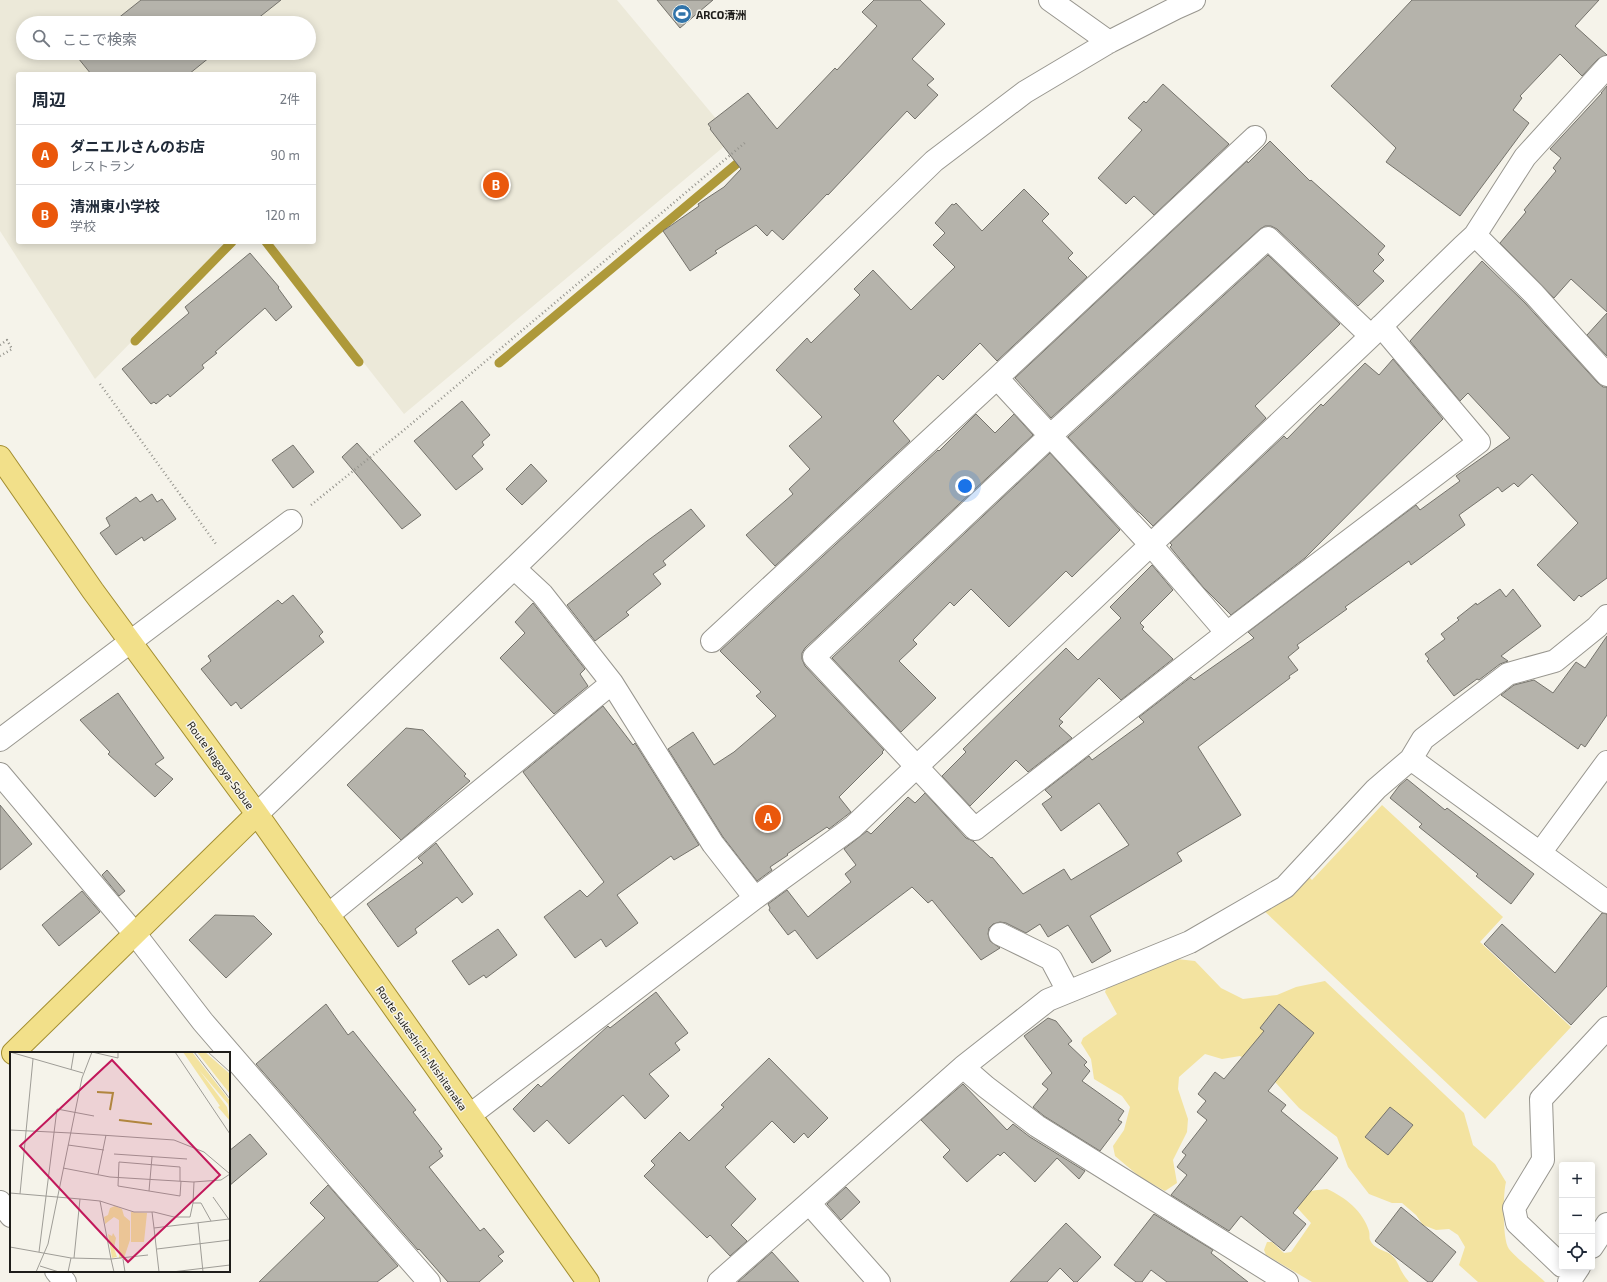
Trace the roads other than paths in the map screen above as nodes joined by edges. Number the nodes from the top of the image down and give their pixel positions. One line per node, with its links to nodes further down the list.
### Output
1 (1050, 0): 3 (street)
2 (1194, 0): 3 (street)
3 (1109, 42): 14 (street)
4 (1607, 67): 6 (street)
5 (1255, 137): 9 (street)
6 (1475, 235): 7 (street); 8 (street)
7 (1376, 331): 10 (street); 13 (street); 16 (street)
8 (1607, 375)
9 (997, 378): 10 (street); 18 (street)
10 (1050, 436): 13 (street); 23 (street)
11 (0, 457): 17 (main road, Route Nagoya-Sobue)
12 (291, 521): 17 (street)
13 (1151, 545): 16 (street); 23 (street)
14 (514, 568): 19 (street); 25 (street)
15 (1607, 616): 21 (street)
16 (1227, 633): 23 (street)
17 (130, 641): 20 (street); 25 (main road, Route Nagoya-Sobue)
18 (712, 641)
19 (612, 683): 27 (street); 29 (street)
20 (0, 740)
21 (1411, 758): 26 (street); 32 (street)
22 (1607, 762): 26 (street)
23 (917, 766): 27 (street)
24 (0, 774): 30 (street)
25 (257, 814): 29 (main road, Route Sukeshichi-Nishitanaka); 30 (main road, Route Nagoya-Sobue)
26 (1540, 853): 28 (street)
27 (755, 898): 40 (street)
28 (1607, 902)
29 (328, 914): 40 (main road, Route Sukeshichi-Nishitanaka)
30 (135, 934): 34 (main road, Route Nagoya-Sobue); 35 (street)
31 (1000, 934): 32 (street)
32 (1068, 991): 39 (street)
33 (1607, 1028): 47 (street)
34 (14, 1052)
35 (229, 1052)
36 (230, 1053): 50 (street)
37 (10, 1056): 38 (main road, Route Nagoya-Sobue)
38 (0, 1065)
39 (963, 1067): 42 (street); 53 (street)
40 (470, 1115): 51 (main road, Route Sukeshichi-Nishitanaka)
41 (0, 1202): 43 (street)
42 (809, 1203): 48 (street); 52 (street)
43 (10, 1215)
44 (1607, 1224): 45 (street)
45 (1595, 1242)
46 (57, 1272): 49 (street)
47 (1569, 1272)
48 (724, 1281)
49 (65, 1282)
50 (430, 1282)
51 (588, 1282)
52 (879, 1282)
53 (1287, 1282)

